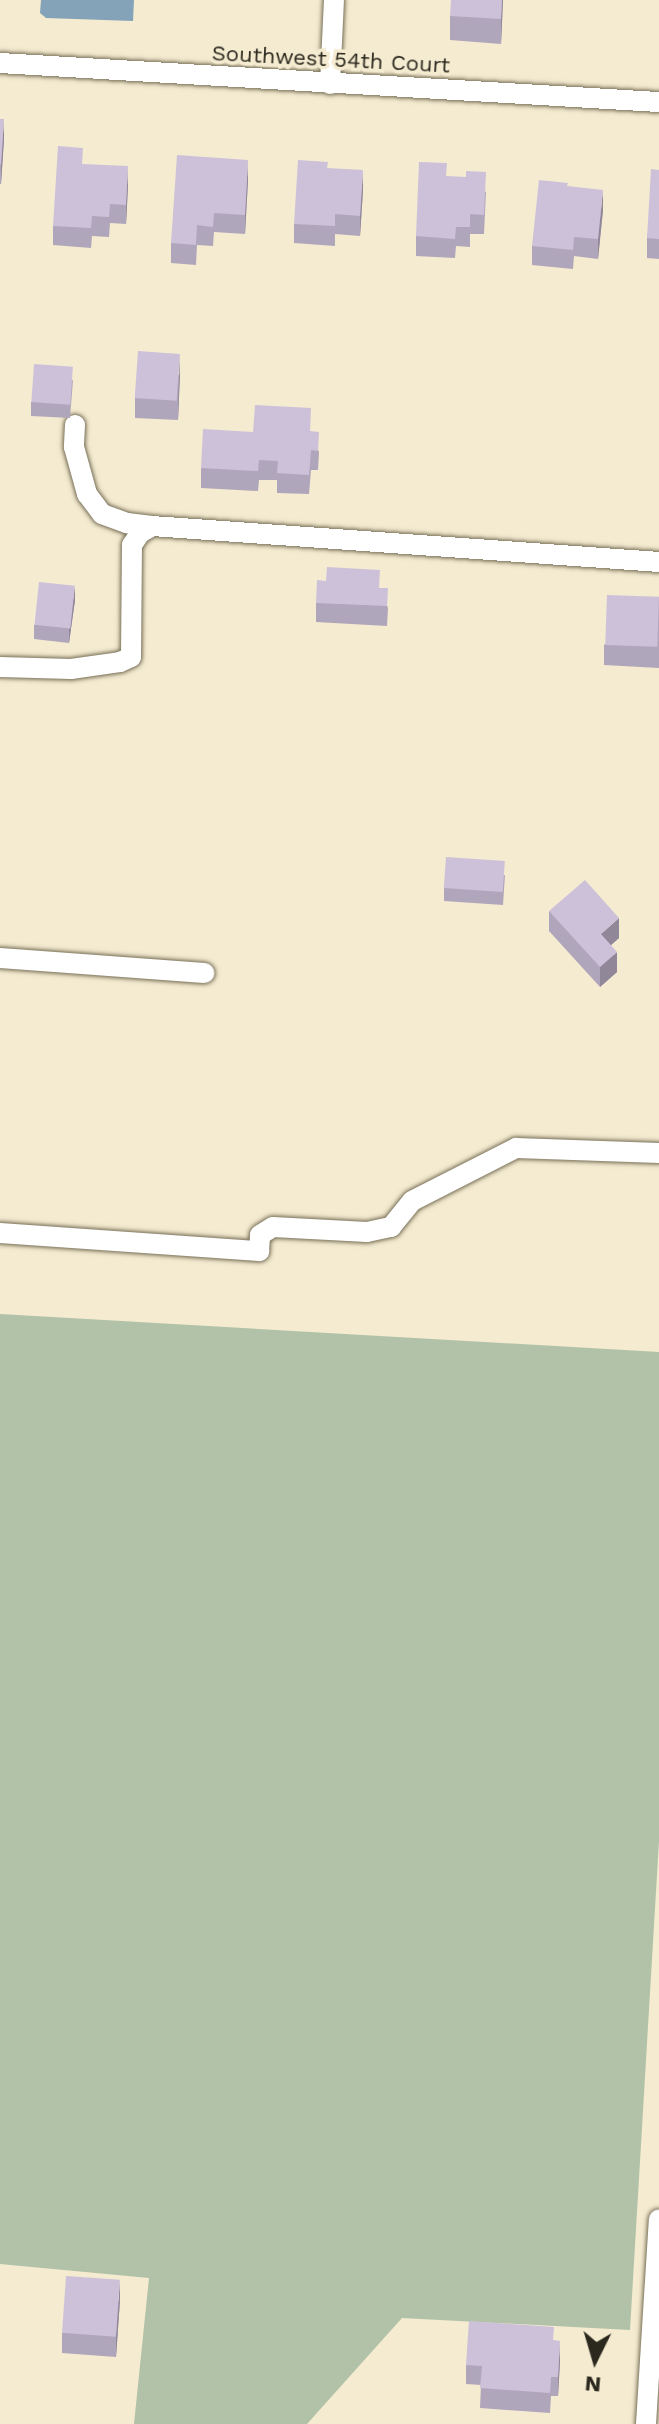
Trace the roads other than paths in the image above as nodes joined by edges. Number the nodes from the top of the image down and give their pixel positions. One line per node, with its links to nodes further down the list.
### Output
1 (334, 0): 3 (street)
2 (0, 63): 3 (street, Southwest 54th Court)
3 (330, 84): 4 (street, Southwest 54th Court)
4 (659, 102)
5 (75, 425): 6 (street)
6 (152, 526): 7 (street); 8 (street)
7 (659, 562)
8 (0, 667)
9 (0, 958): 10 (street)
10 (204, 973)
11 (659, 1153): 12 (street)
12 (0, 1233)
13 (659, 2219): 14 (street)
14 (646, 2424)

